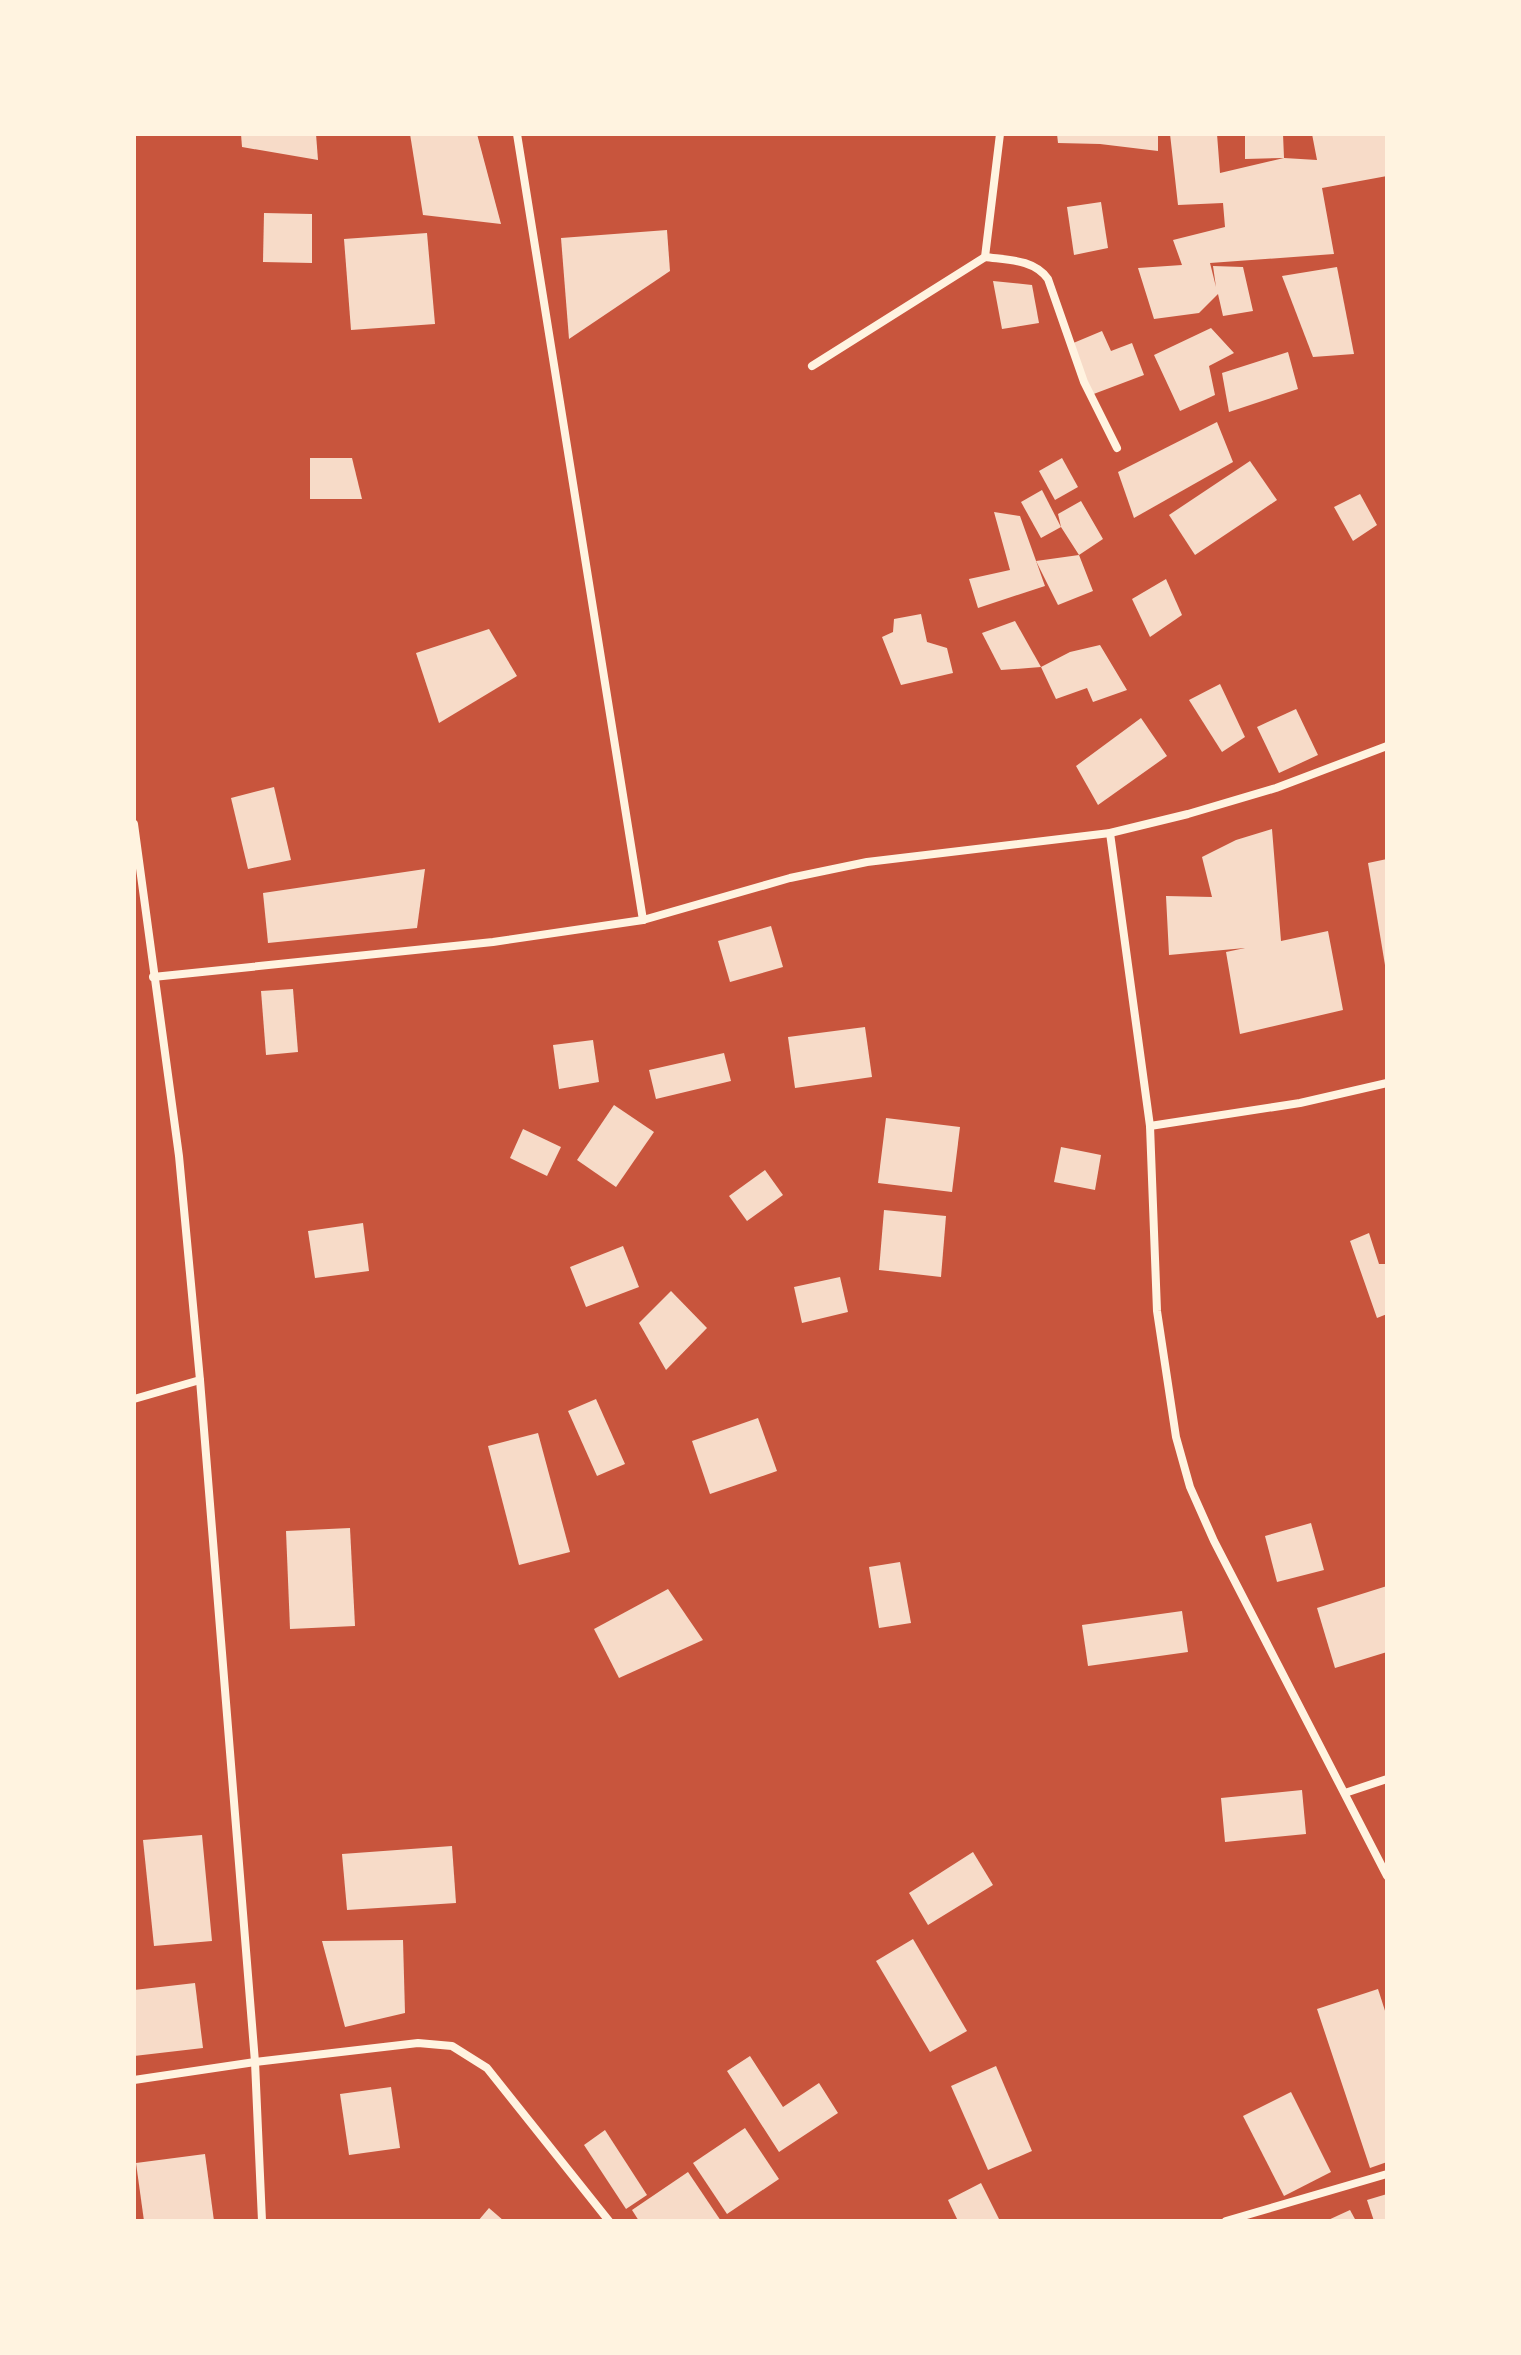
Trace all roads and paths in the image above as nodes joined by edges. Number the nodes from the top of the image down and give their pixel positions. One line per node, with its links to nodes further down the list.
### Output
1 (517, 134): 9 (street)
2 (1000, 134): 3 (street)
3 (985, 257): 4 (street); 5 (street)
4 (812, 366)
5 (1117, 448)
6 (1387, 746): 8 (street)
7 (134, 824): 10 (street)
8 (1110, 833): 9 (street); 12 (street)
9 (643, 920): 10 (street)
10 (153, 977): 13 (street)
11 (1387, 1083): 12 (street)
12 (1150, 1126): 16 (street)
13 (200, 1380): 14 (street); 18 (street)
14 (134, 1399)
15 (1387, 1779): 16 (street)
16 (1345, 1793): 17 (street)
17 (1387, 1876)
18 (255, 2062): 19 (street); 21 (street); 22 (street)
19 (134, 2080)
20 (1387, 2174): 23 (street)
21 (262, 2221)
22 (609, 2221)
23 (1226, 2221)

